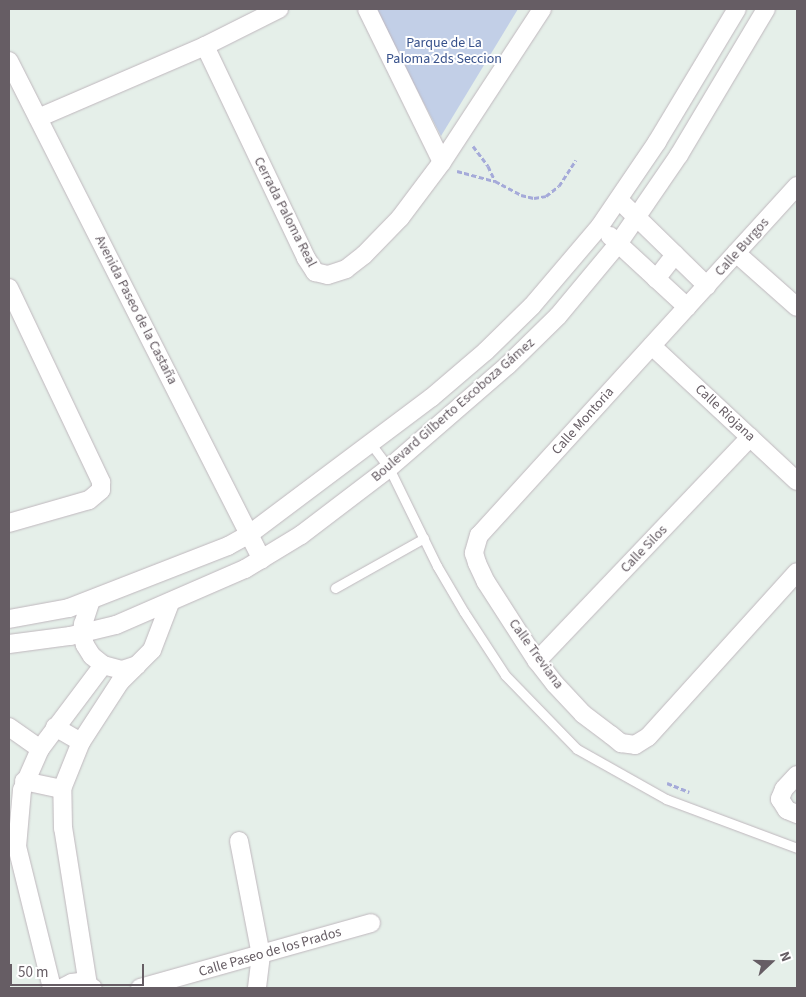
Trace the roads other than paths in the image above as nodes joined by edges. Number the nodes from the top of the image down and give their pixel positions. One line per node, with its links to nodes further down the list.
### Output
1 (279, 9): 6 (street)
2 (367, 9): 9 (street)
3 (542, 9): 9 (street, Cerrada Paloma Real)
4 (737, 9): 11 (street, Boulevard Gilberto Escoboza Gámez)
5 (766, 9): 12 (street, Boulevard Gilberto Escoboza Gámez)
6 (205, 46): 8 (street); 9 (street, Cerrada Paloma Real)
7 (9, 60): 8 (street, Avenida Paseo de la Castaña)
8 (38, 118): 28 (street, Avenida Paseo de la Castaña)
9 (442, 162)
10 (797, 186): 15 (street, Calle Burgos)
11 (619, 200): 12 (street); 13 (street, Boulevard Gilberto Escoboza Gámez)
12 (637, 218): 14 (street, Boulevard Gilberto Escoboza Gámez); 16 (street)
13 (600, 226): 14 (street); 24 (street, Boulevard Gilberto Escoboza Gámez)
14 (618, 244): 17 (street); 25 (street, Boulevard Gilberto Escoboza Gámez)
15 (736, 253): 18 (street, Calle Burgos); 21 (street)
16 (675, 255): 17 (street); 18 (street)
17 (656, 279): 20 (street)
18 (706, 286): 20 (street, Calle Burgos)
19 (9, 288): 27 (street)
20 (687, 307): 22 (street, Calle Montoria)
21 (797, 307)
22 (652, 346): 23 (street, Calle Riojana); 29 (street, Calle Montoria)
23 (750, 437): 26 (street, Calle Riojana); 39 (street, Calle Silos)
24 (371, 444): 25 (lane); 28 (street, Boulevard Gilberto Escoboza Gámez)
25 (389, 468): 30 (lane); 31 (street, Boulevard Gilberto Escoboza Gámez)
26 (797, 481)
27 (9, 523)
28 (250, 533): 31 (street, Avenida Paseo de la Castaña); 34 (street, Boulevard Gilberto Escoboza Gámez)
29 (479, 535): 39 (street, Calle Treviana)
30 (424, 538): 33 (lane); 51 (lane)
31 (262, 560): 35 (street, Boulevard Gilberto Escoboza Gámez)
32 (797, 572): 39 (street, Calle Treviana)
33 (335, 588)
34 (91, 600): 36 (street, Boulevard Gilberto Escoboza Gámez); 37 (street)
35 (170, 603): 37 (street, Boulevard Gilberto Escoboza Gámez); 41 (street)
36 (9, 619)
37 (82, 634): 38 (street, Boulevard Gilberto Escoboza Gámez); 40 (street)
38 (9, 644)
39 (537, 661)
40 (103, 665): 41 (street); 43 (street)
41 (137, 665): 44 (street)
42 (9, 727): 45 (street)
43 (55, 727): 44 (street); 45 (street)
44 (81, 742): 48 (street)
45 (40, 749): 47 (street)
46 (797, 775): 49 (street)
47 (24, 781): 48 (street); 55 (street)
48 (62, 789): 54 (street)
49 (790, 810)
50 (239, 841): 53 (street)
51 (797, 848)
52 (372, 923): 53 (street, Calle Paseo de los Prados)
53 (261, 955): 57 (street, Calle Paseo de los Prados); 58 (street)
54 (90, 987): 56 (street)
55 (52, 988)
56 (62, 988)
57 (140, 988)
58 (257, 988)

